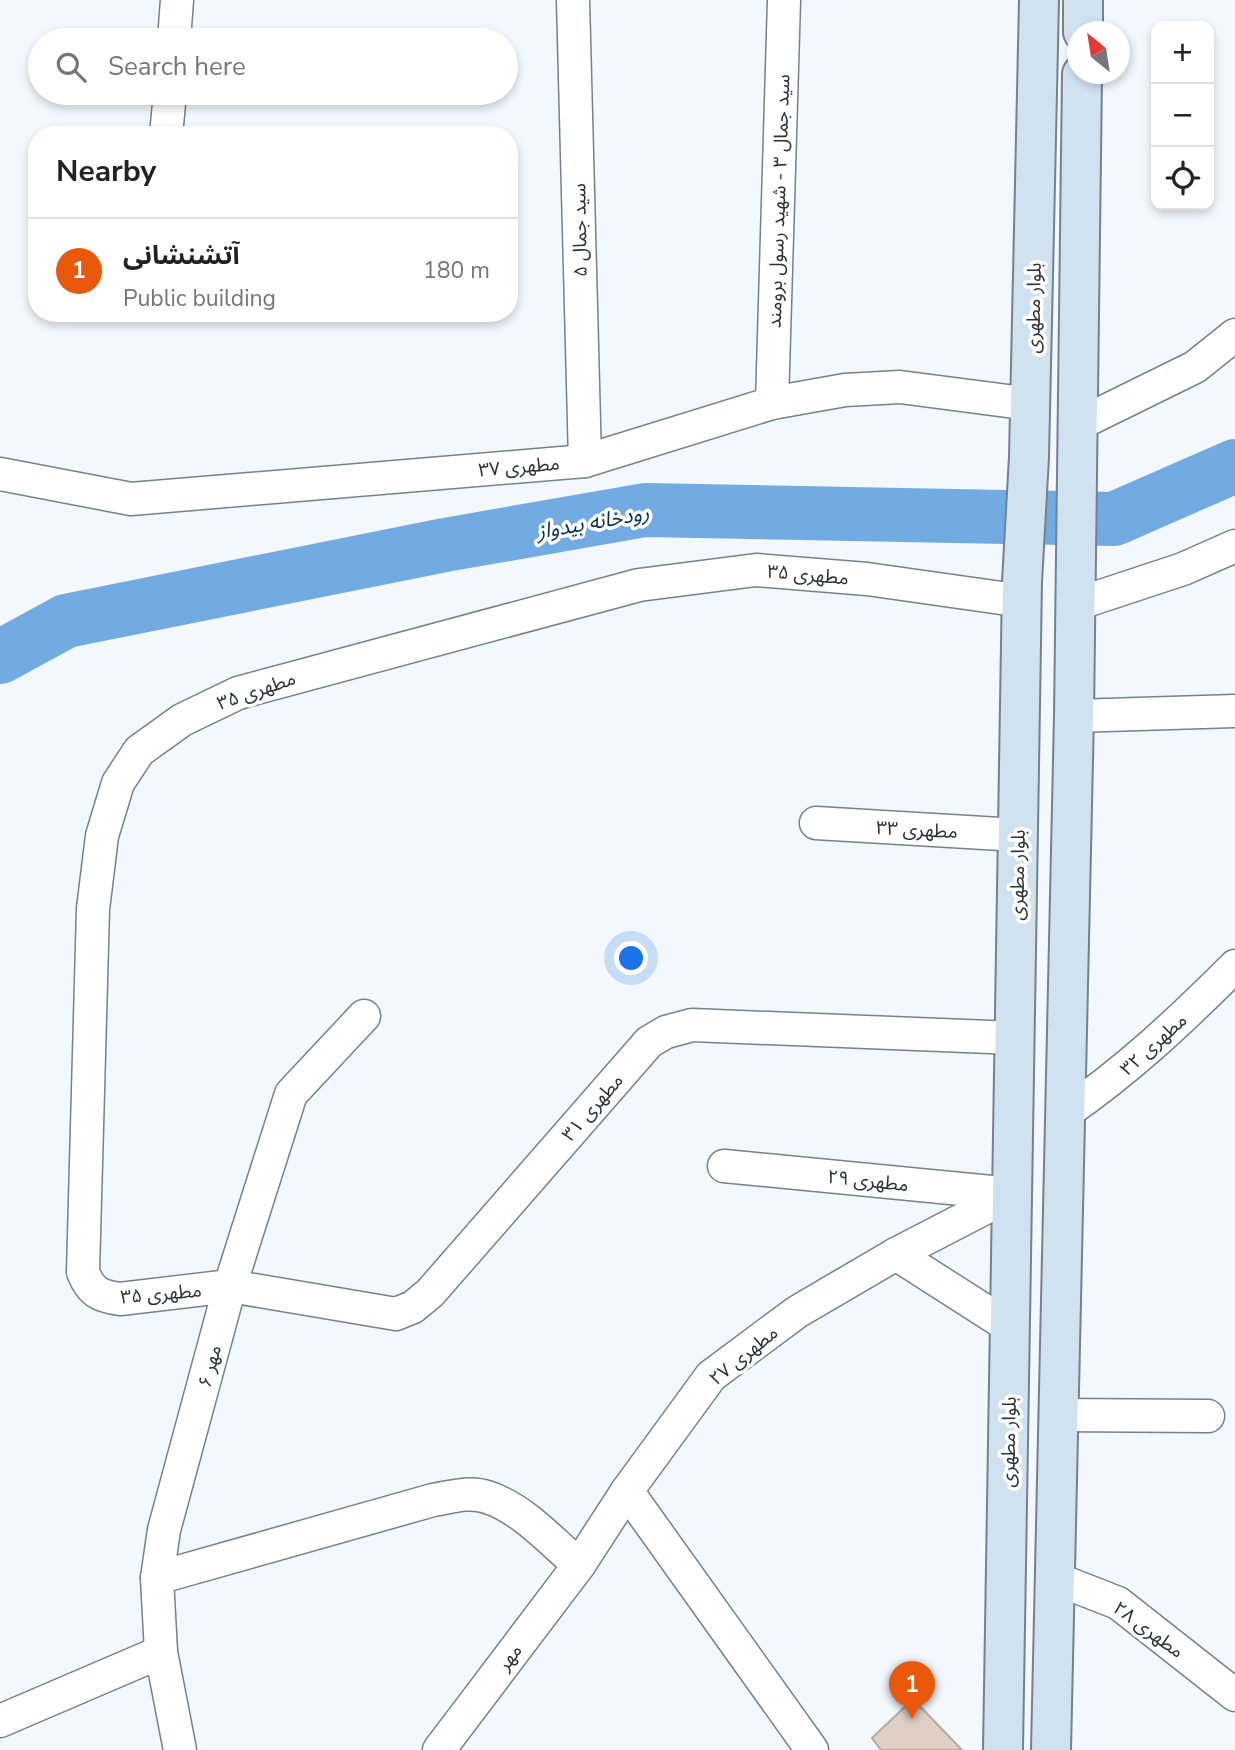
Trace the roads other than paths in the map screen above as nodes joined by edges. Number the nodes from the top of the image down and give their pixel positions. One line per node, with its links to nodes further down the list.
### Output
1 (177, 0): 7 (street)
2 (573, 0): 15 (street, سید جمال ۵)
3 (783, 0): 12 (street, سید جمال ۳ - شهید رسول برومند)
4 (1039, 0): 13 (main road, بلوار مطهری)
5 (1083, 0): 6 (main road)
6 (1083, 21)
7 (175, 28)
8 (1082, 84): 14 (main road)
9 (169, 105): 10 (street)
10 (167, 126)
11 (1235, 335): 14 (street)
12 (772, 402): 13 (street, مطهری ۳۷); 15 (street, مطهری ۳۷)
13 (1031, 404): 17 (main road, بلوار مطهری)
14 (1077, 425): 18 (main road)
15 (584, 461): 16 (street, مطهری ۳۷)
16 (0, 474)
17 (1026, 523): 18 (main road); 20 (main road, بلوار مطهری)
18 (1075, 527): 21 (main road)
19 (1235, 546): 21 (street)
20 (1022, 592): 25 (main road, بلوار مطهری); 33 (street, مطهری ۳۵)
21 (1075, 594): 23 (main road)
22 (1235, 711): 23 (street)
23 (1074, 716): 29 (main road)
24 (816, 823): 25 (street, مطهری ۳۳)
25 (1018, 835): 28 (main road, بلوار مطهری)
26 (1235, 966): 29 (street, مطهری ۳۲)
27 (364, 1016): 33 (street, مهر ۶)
28 (1015, 1038): 31 (main road, بلوار مطهری); 33 (street, مطهری ۳۱)
29 (1063, 1114): 35 (main road)
30 (724, 1166): 31 (street, مطهری ۲۹)
31 (1012, 1194): 32 (street, مطهری ۲۷); 34 (main road, بلوار مطهری)
32 (896, 1254): 34 (street); 37 (street, مطهری ۲۷)
33 (230, 1286): 39 (street, مهر ۶)
34 (1010, 1327): 44 (main road, بلوار مطهری)
35 (1057, 1415): 36 (street); 40 (main road)
36 (1208, 1416)
37 (627, 1491): 38 (street, مطهری ۲۷); 48 (street)
38 (579, 1565): 39 (street); 47 (street, مهر)
39 (157, 1578): 41 (street, مهر ۶)
40 (1054, 1578): 42 (street, مطهری ۲۸); 45 (main road)
41 (161, 1652): 43 (street); 46 (street, مهر ۶)
42 (1235, 1695)
43 (0, 1721)
44 (1003, 1742): 45 (main road)
45 (1051, 1742)
46 (180, 1750)
47 (439, 1750)
48 (812, 1750)

